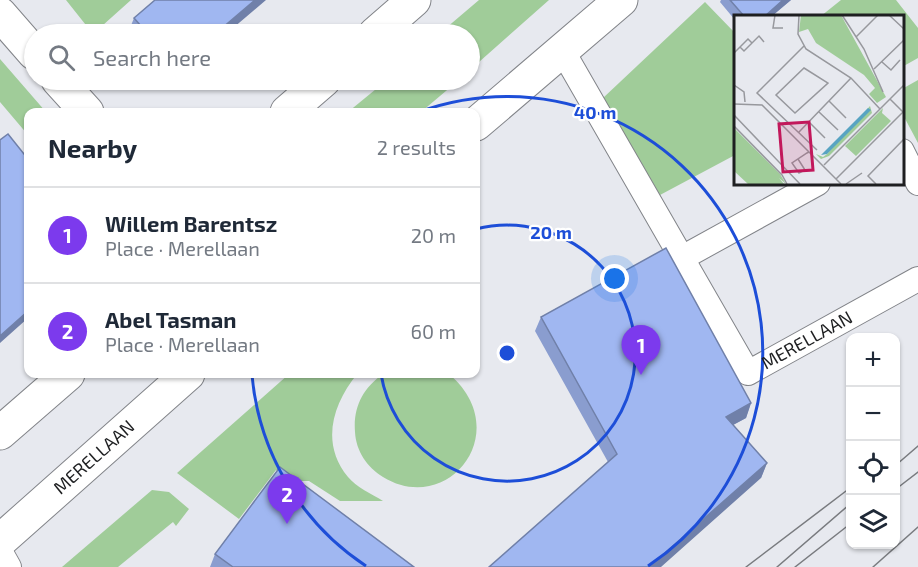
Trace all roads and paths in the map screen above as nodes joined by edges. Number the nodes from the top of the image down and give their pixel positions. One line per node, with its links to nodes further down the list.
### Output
1 (5, 0): 4 (street)
2 (414, 0): 6 (street)
3 (621, 0): 8 (street)
4 (0, 4)
5 (0, 14): 7 (street)
6 (386, 24)
7 (24, 42)
8 (562, 50): 13 (street); 17 (lane, MERELLAAN)
9 (67, 90): 11 (street)
10 (312, 90): 12 (street)
11 (83, 108)
12 (292, 108)
13 (480, 121)
14 (903, 153): 15 (lane)
15 (918, 183)
16 (816, 184): 17 (lane)
17 (682, 258): 18 (lane, MERELLAAN)
18 (918, 279)
19 (63, 378): 21 (street)
20 (183, 378): 22 (street, MERELLAAN)
21 (0, 433)
22 (0, 541)
23 (0, 551): 24 (lane)
24 (9, 567)

